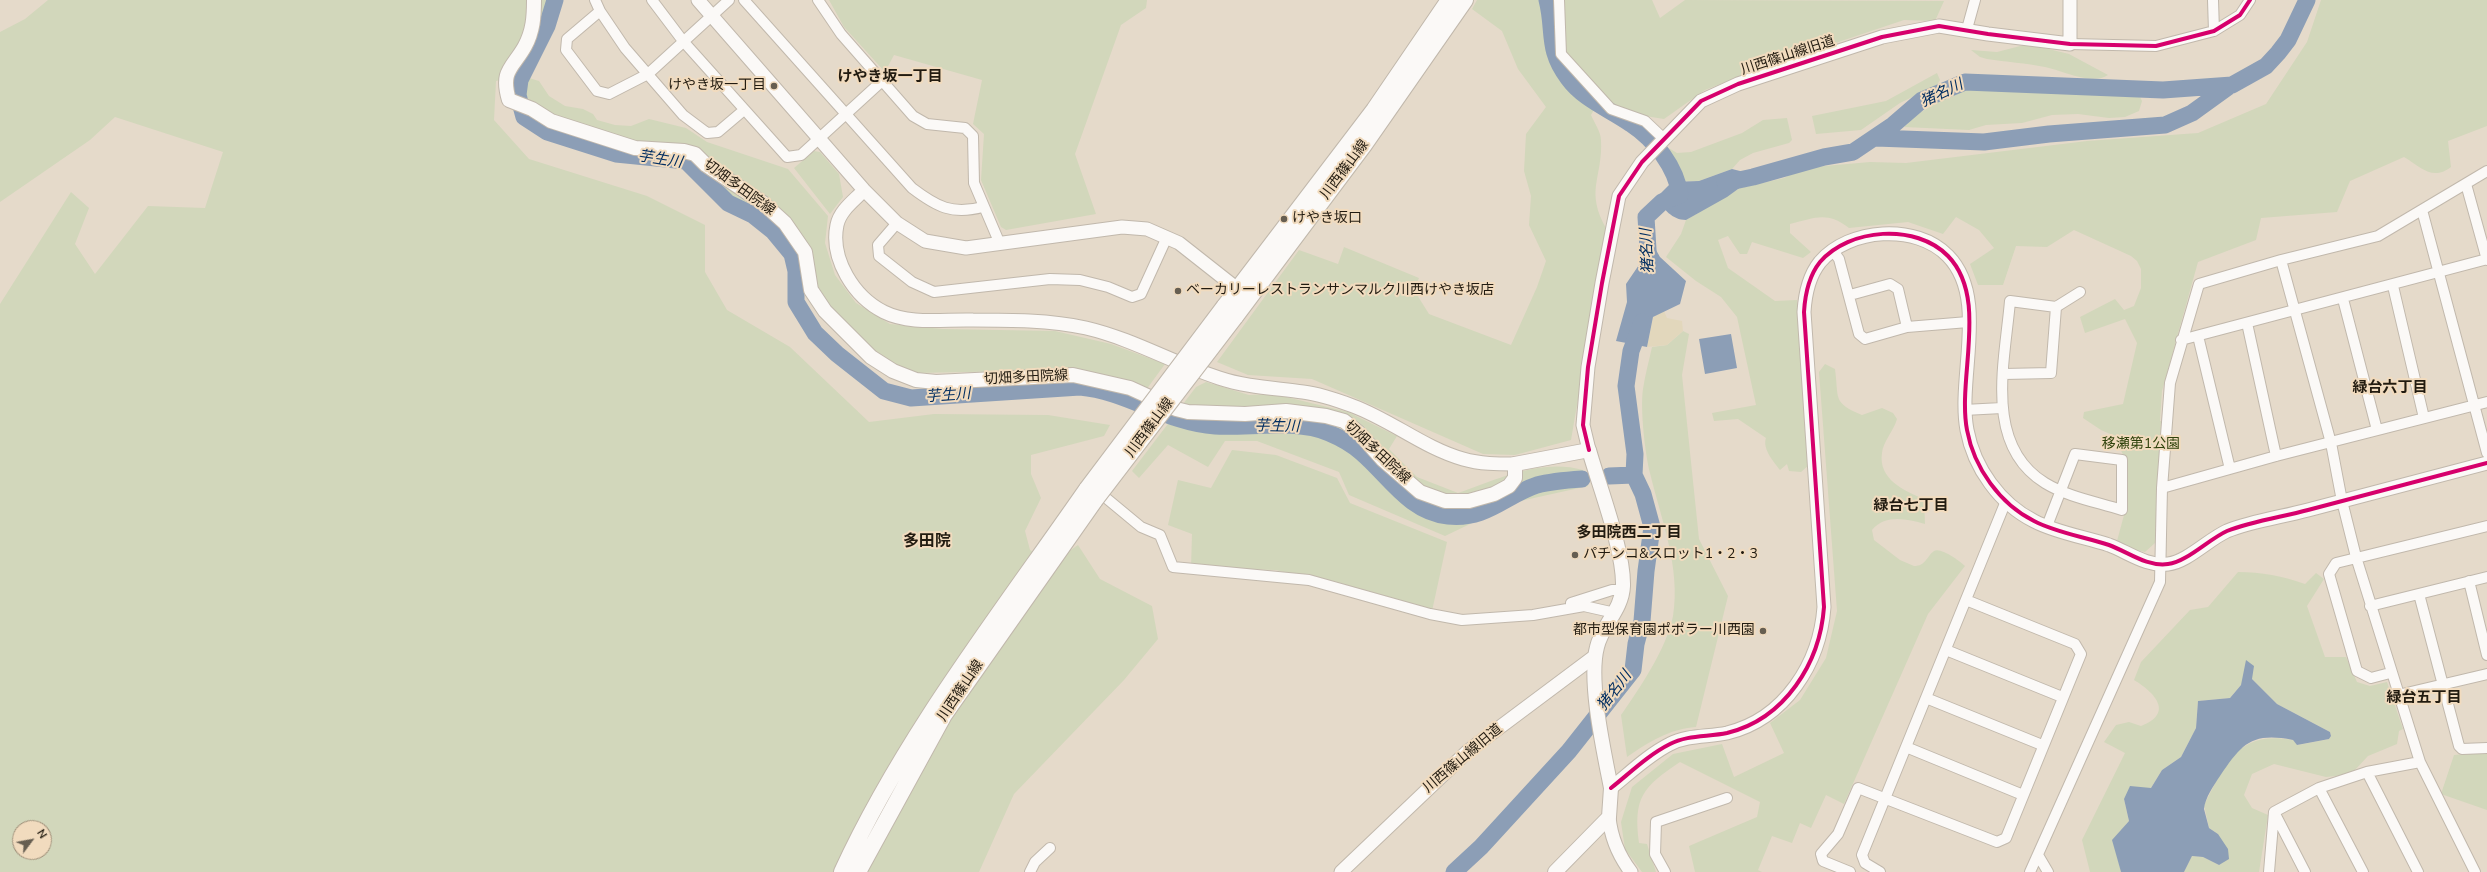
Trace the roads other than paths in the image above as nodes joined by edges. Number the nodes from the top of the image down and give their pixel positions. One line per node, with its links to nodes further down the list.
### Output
1 (534, 0): 63 (main road, 切畑多田院線)
2 (595, 0): 15 (street)
3 (652, 0): 19 (street)
4 (698, 0): 16 (street)
5 (729, 0): 16 (street)
6 (744, 0): 24 (street)
7 (818, 0): 22 (street)
8 (1465, 0): 14 (main road, 川西篠山線)
9 (1558, 0): 26 (street)
10 (1975, 0): 17 (street)
11 (2070, 0): 20 (street)
12 (2212, 0): 18 (street)
13 (2250, 0): 18 (street, 川西篠山線旧道)
14 (1449, 10): 41 (main road, 川西篠山線)
15 (600, 11): 21 (street); 21 (street)
16 (710, 17): 19 (street); 25 (street)
17 (1968, 29): 20 (street, 川西篠山線旧道); 26 (street, 川西篠山線旧道)
18 (2214, 31): 20 (street, 川西篠山線旧道)
19 (683, 41): 21 (street); 23 (street)
20 (2070, 44)
21 (648, 74): 23 (street)
22 (882, 81): 24 (street); 30 (street)
23 (744, 110): 25 (street)
24 (847, 114): 25 (street); 30 (street)
25 (820, 138): 29 (street)
26 (1658, 145): 59 (street, 川西篠山線旧道)
27 (2487, 171): 28 (street)
28 (2466, 184): 31 (street); 37 (street)
29 (864, 190): 32 (street); 63 (street)
30 (983, 206): 34 (street)
31 (2422, 210): 36 (street); 38 (street)
32 (897, 223): 33 (street); 34 (street)
33 (1167, 237): 34 (street); 41 (street)
34 (1000, 244)
35 (1833, 251): 42 (street); 46 (street); 96 (street)
36 (2281, 260): 45 (street); 50 (street)
37 (2487, 260): 38 (street)
38 (2438, 272): 39 (street); 53 (street)
39 (2393, 286): 43 (street); 56 (street)
40 (2080, 292): 44 (street)
41 (1243, 293): 67 (main road, 川西篠山線, bridge)
42 (1850, 295): 48 (street); 48 (street)
43 (2343, 299): 45 (street); 57 (street)
44 (2056, 307): 51 (street); 51 (street)
45 (2293, 310): 47 (street); 58 (street)
46 (1968, 322): 48 (street); 55 (street)
47 (2247, 323): 49 (street); 61 (street)
48 (1907, 327)
49 (2198, 336): 50 (street); 64 (street)
50 (2181, 340): 65 (street)
51 (2004, 374): 54 (street)
52 (2487, 402): 53 (street)
53 (2476, 405): 56 (street); 60 (street)
54 (2002, 408): 55 (street); 66 (street)
55 (1964, 410): 68 (street)
56 (2424, 418): 57 (street)
57 (2377, 430): 58 (street)
58 (2331, 443): 61 (street); 69 (street)
59 (1589, 450): 63 (main road); 76 (main road)
60 (2487, 453)
61 (2276, 456): 64 (street)
62 (2487, 463): 69 (street)
63 (1515, 464)
64 (2230, 469): 65 (street)
65 (2162, 488): 73 (street)
66 (2060, 491): 66 (street); 70 (street)
67 (1094, 494): 81 (street); 107 (main road, 川西篠山線); 108 (main road, 川西篠山線)
68 (2006, 501): 70 (street); 78 (street)
69 (2342, 501): 72 (street); 73 (street)
70 (2047, 526): 73 (street)
71 (2487, 526): 72 (street)
72 (2356, 557): 79 (street); 85 (street)
73 (2160, 565): 104 (street)
74 (2487, 577): 75 (street)
75 (2469, 581): 77 (street); 83 (street)
76 (1622, 590): 80 (main road); 81 (street)
77 (2420, 594): 79 (street); 87 (street)
78 (1966, 600): 82 (street); 89 (street)
79 (2370, 606): 85 (street)
80 (1615, 613): 81 (street); 84 (main road)
81 (1533, 615)
82 (1946, 650): 89 (street); 90 (street)
83 (2487, 655)
84 (1594, 663): 96 (main road); 109 (street, 川西篠山線旧道)
85 (2390, 673): 88 (street)
86 (2487, 674): 87 (street)
87 (2442, 684): 88 (street); 93 (street)
88 (2398, 695): 94 (street)
89 (2062, 697): 91 (street)
90 (1926, 698): 91 (street); 92 (street)
91 (2042, 745): 98 (street)
92 (1906, 747): 98 (street); 100 (street)
93 (2487, 748)
94 (2420, 762): 95 (street); 120 (street)
95 (2367, 772): 97 (street); 119 (street)
96 (1611, 788): 102 (main road)
97 (2319, 788): 101 (street); 118 (street)
98 (2023, 795): 100 (street)
99 (1727, 798): 112 (street)
100 (1886, 798): 106 (street); 113 (street)
101 (2274, 812): 116 (street); 117 (street)
102 (1609, 817): 110 (main road); 111 (street)
103 (1050, 848): 105 (street)
104 (2038, 855): 114 (street); 115 (street)
105 (1032, 871)
106 (1877, 871)
107 (842, 872)
108 (858, 872)
109 (1341, 872)
110 (1555, 872)
111 (1631, 872)
112 (1665, 872)
113 (1850, 872)
114 (2030, 872)
115 (2048, 872)
116 (2269, 872)
117 (2305, 872)
118 (2363, 872)
119 (2418, 872)
120 (2475, 872)

